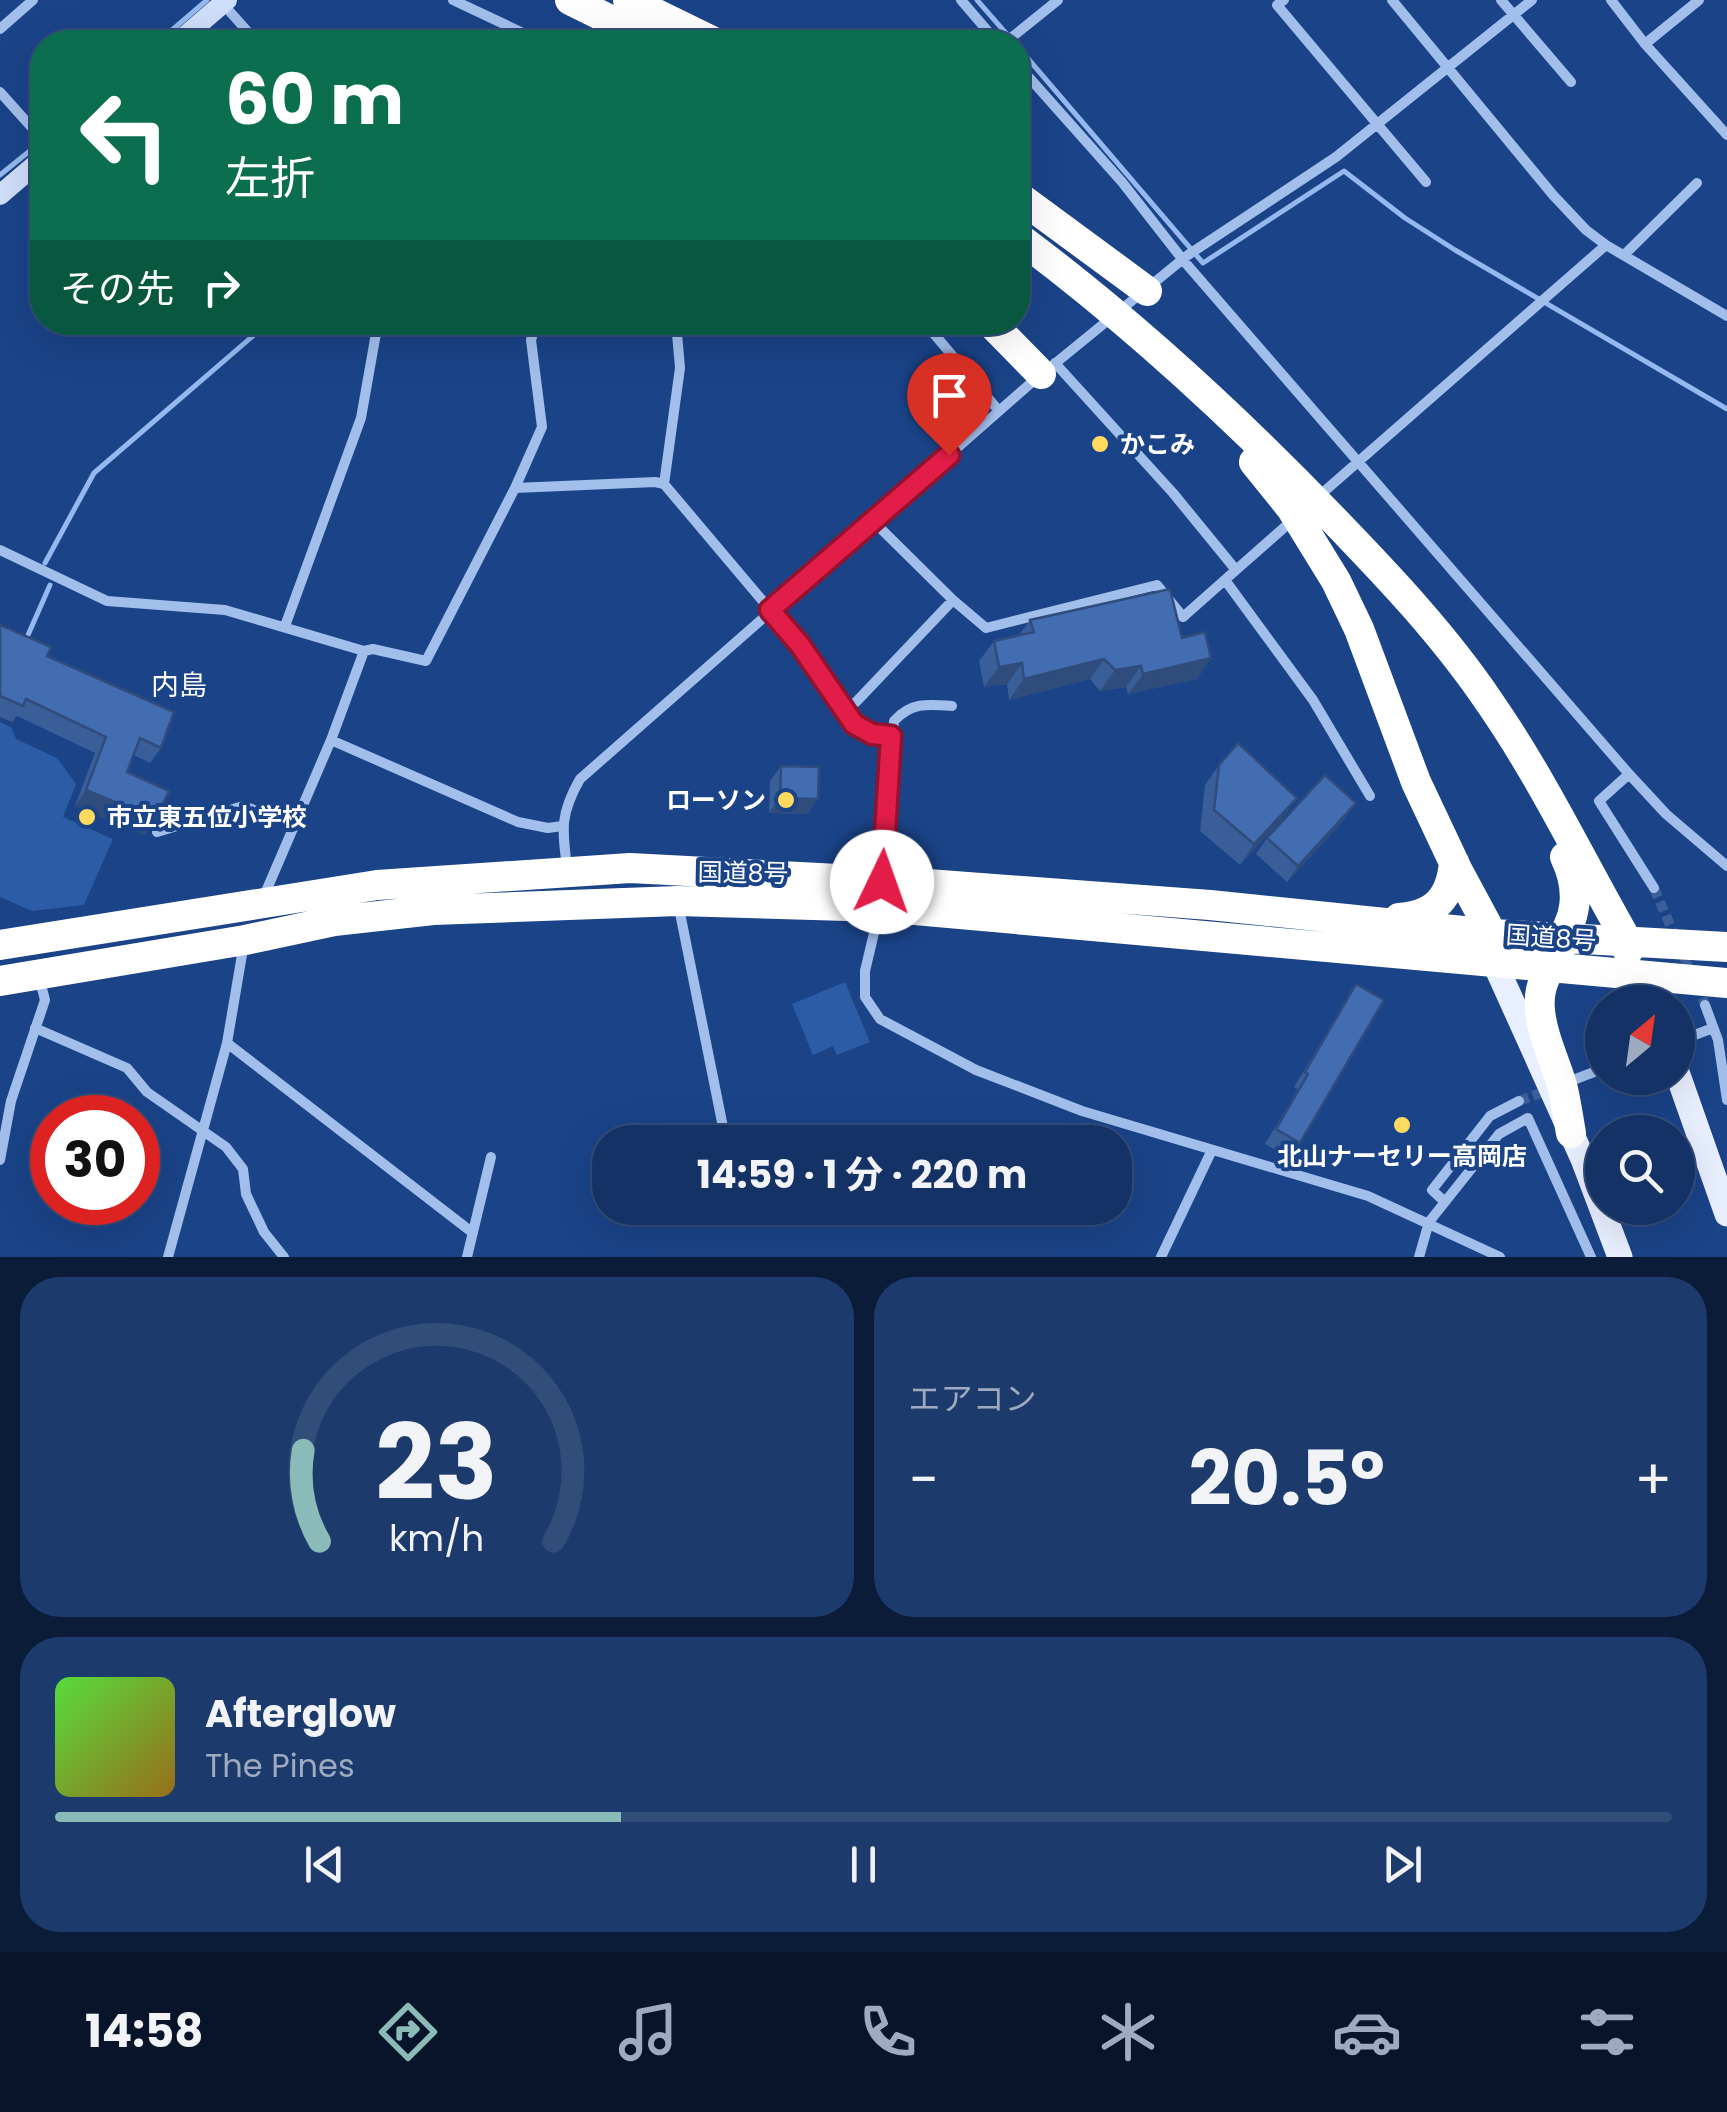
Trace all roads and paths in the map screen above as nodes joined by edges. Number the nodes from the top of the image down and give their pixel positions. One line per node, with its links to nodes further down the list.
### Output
1 (33, 0): 16 (street)
2 (454, 0): 19 (street)
3 (570, 0): 20 (highway)
4 (628, 0): 21 (highway)
5 (649, 0): 22 (highway)
6 (961, 0): 23 (street)
7 (1058, 0): 24 (street)
8 (1284, 0): 30 (street)
9 (1392, 0): 26 (street)
10 (1501, 0): 15 (street)
11 (1532, 0): 15 (street)
12 (1612, 0): 25 (street)
13 (1699, 0): 25 (street)
14 (225, 2): 17 (street); 18 (street)
15 (1514, 15): 26 (street); 28 (street)
16 (0, 30)
17 (192, 30)
18 (247, 30)
19 (517, 30)
20 (631, 30)
21 (690, 30)
22 (696, 30)
23 (987, 30)
24 (1022, 30)
25 (1645, 44): 32 (street)
26 (1449, 68): 30 (street); 38 (street)
27 (1030, 78): 41 (street)
28 (1571, 82)
29 (0, 92): 31 (street)
30 (1378, 125): 34 (street); 41 (street)
31 (30, 126)
32 (1727, 135)
33 (30, 169): 36 (street)
34 (1426, 182)
35 (1696, 183): 40 (street)
36 (0, 194)
37 (1030, 205): 43 (highway)
38 (1606, 246): 40 (street); 53 (street)
39 (1030, 247): 44 (highway)
40 (1624, 255): 45 (street)
41 (1186, 258): 43 (street); 53 (street)
42 (1030, 262): 44 (highway)
43 (1147, 291): 51 (street)
44 (1091, 300): 68 (highway); 74 (highway)
45 (1727, 316)
46 (376, 335): 62 (street)
47 (532, 335): 55 (street)
48 (677, 335): 54 (street)
49 (935, 335): 52 (street)
50 (1006, 335): 51 (highway)
51 (1048, 369): 52 (street); 58 (street)
52 (999, 412): 56 (street)
53 (1357, 462): 58 (street); 69 (street)
54 (664, 484): 55 (street); 61 (street)
55 (515, 488): 63 (street)
56 (873, 521): 60 (street); 61 (street)
57 (0, 550): 62 (street)
58 (1236, 570): 59 (street)
59 (1224, 580): 60 (street); 70 (street)
60 (954, 600): 65 (street)
61 (770, 610): 65 (street); 72 (street)
62 (285, 626): 63 (street)
63 (364, 651): 67 (street)
64 (952, 706): 66 (street)
65 (842, 710): 66 (street)
66 (891, 736): 78 (street)
67 (331, 740): 71 (street); 72 (street)
68 (1528, 761): 82 (highway); 83 (highway)
69 (1629, 774): 75 (street); 77 (street)
70 (1370, 796)
71 (293, 824): 73 (street); 80 (street)
72 (562, 826): 76 (street)
73 (158, 832)
74 (1454, 862): 81 (highway); 87 (highway)
75 (1727, 866)
76 (568, 871): 78 (highway, 国道8号); 80 (highway, 国道8号)
77 (1654, 888)
78 (882, 894): 79 (highway, 国道8号); 81 (highway, 国道8号); 87 (highway, 国道8号); 109 (street)
79 (678, 901): 84 (highway, 国道8号); 106 (street)
80 (260, 906): 84 (street); 85 (highway, 国道8号)
81 (1372, 921): 87 (highway, 国道8号)
82 (1564, 936): 83 (highway, 国道8号); 87 (highway, 国道8号)
83 (1620, 939): 86 (highway, 国道8号); 88 (highway); 93 (highway)
84 (245, 940): 89 (highway, 国道8号); 100 (street)
85 (0, 945)
86 (1727, 947)
87 (1498, 954): 88 (highway, 国道8号); 108 (main road)
88 (1549, 968): 92 (highway, 国道8号); 108 (highway)
89 (39, 976): 90 (highway, 国道8号); 97 (street)
90 (0, 981)
91 (1727, 983): 96 (highway, 国道8号)
92 (1625, 985)
93 (1637, 985)
94 (1695, 993): 96 (highway, 国道8号)
95 (1695, 993): 96 (highway)
96 (1698, 993): 98 (street)
97 (35, 1028): 107 (street); 111 (street)
98 (1713, 1028): 99 (street); 104 (street)
99 (1695, 1035)
100 (227, 1042): 107 (street); 115 (street)
101 (1585, 1075): 102 (street)
102 (1573, 1080)
103 (1685, 1095): 113 (main road)
104 (1727, 1100)
105 (1519, 1101): 112 (street)
106 (723, 1125)
107 (202, 1132): 116 (street); 117 (street)
108 (1571, 1133): 123 (main road)
109 (1211, 1152): 114 (street); 119 (street)
110 (492, 1156): 115 (street)
111 (0, 1160)
112 (1445, 1202): 114 (street); 122 (street)
113 (1727, 1214)
114 (1428, 1222): 120 (street); 121 (street)
115 (473, 1233): 118 (street)
116 (168, 1257)
117 (284, 1257)
118 (467, 1257)
119 (1161, 1257)
120 (1418, 1257)
121 (1500, 1257)
122 (1591, 1257)
123 (1620, 1257)

